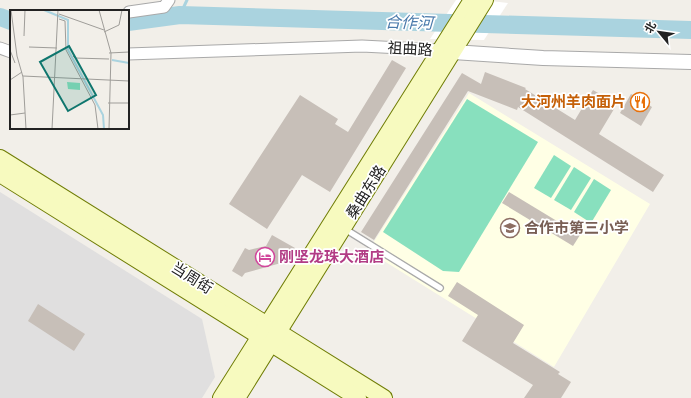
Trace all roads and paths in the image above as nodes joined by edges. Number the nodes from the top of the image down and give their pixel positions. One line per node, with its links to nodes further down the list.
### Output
1 (169, 0): 4 (street)
2 (472, 0): 5 (main road)
3 (485, 0): 5 (main road)
4 (129, 12)
5 (450, 45): 8 (street, 祖曲路); 9 (street, 祖曲路); 12 (main road, 桑曲东路); 14 (main road, 桑曲东路)
6 (0, 48): 7 (street)
7 (10, 52)
8 (129, 54)
9 (691, 62)
10 (0, 158): 14 (main road, 当周街)
11 (0, 174): 14 (main road, 当周街)
12 (343, 228): 13 (lane); 14 (main road, 桑曲东路)
13 (440, 288)
14 (269, 334): 15 (main road); 16 (main road); 17 (main road, 当周街); 18 (main road, 当周街)
15 (221, 398)
16 (236, 398)
17 (358, 398)
18 (384, 398)

